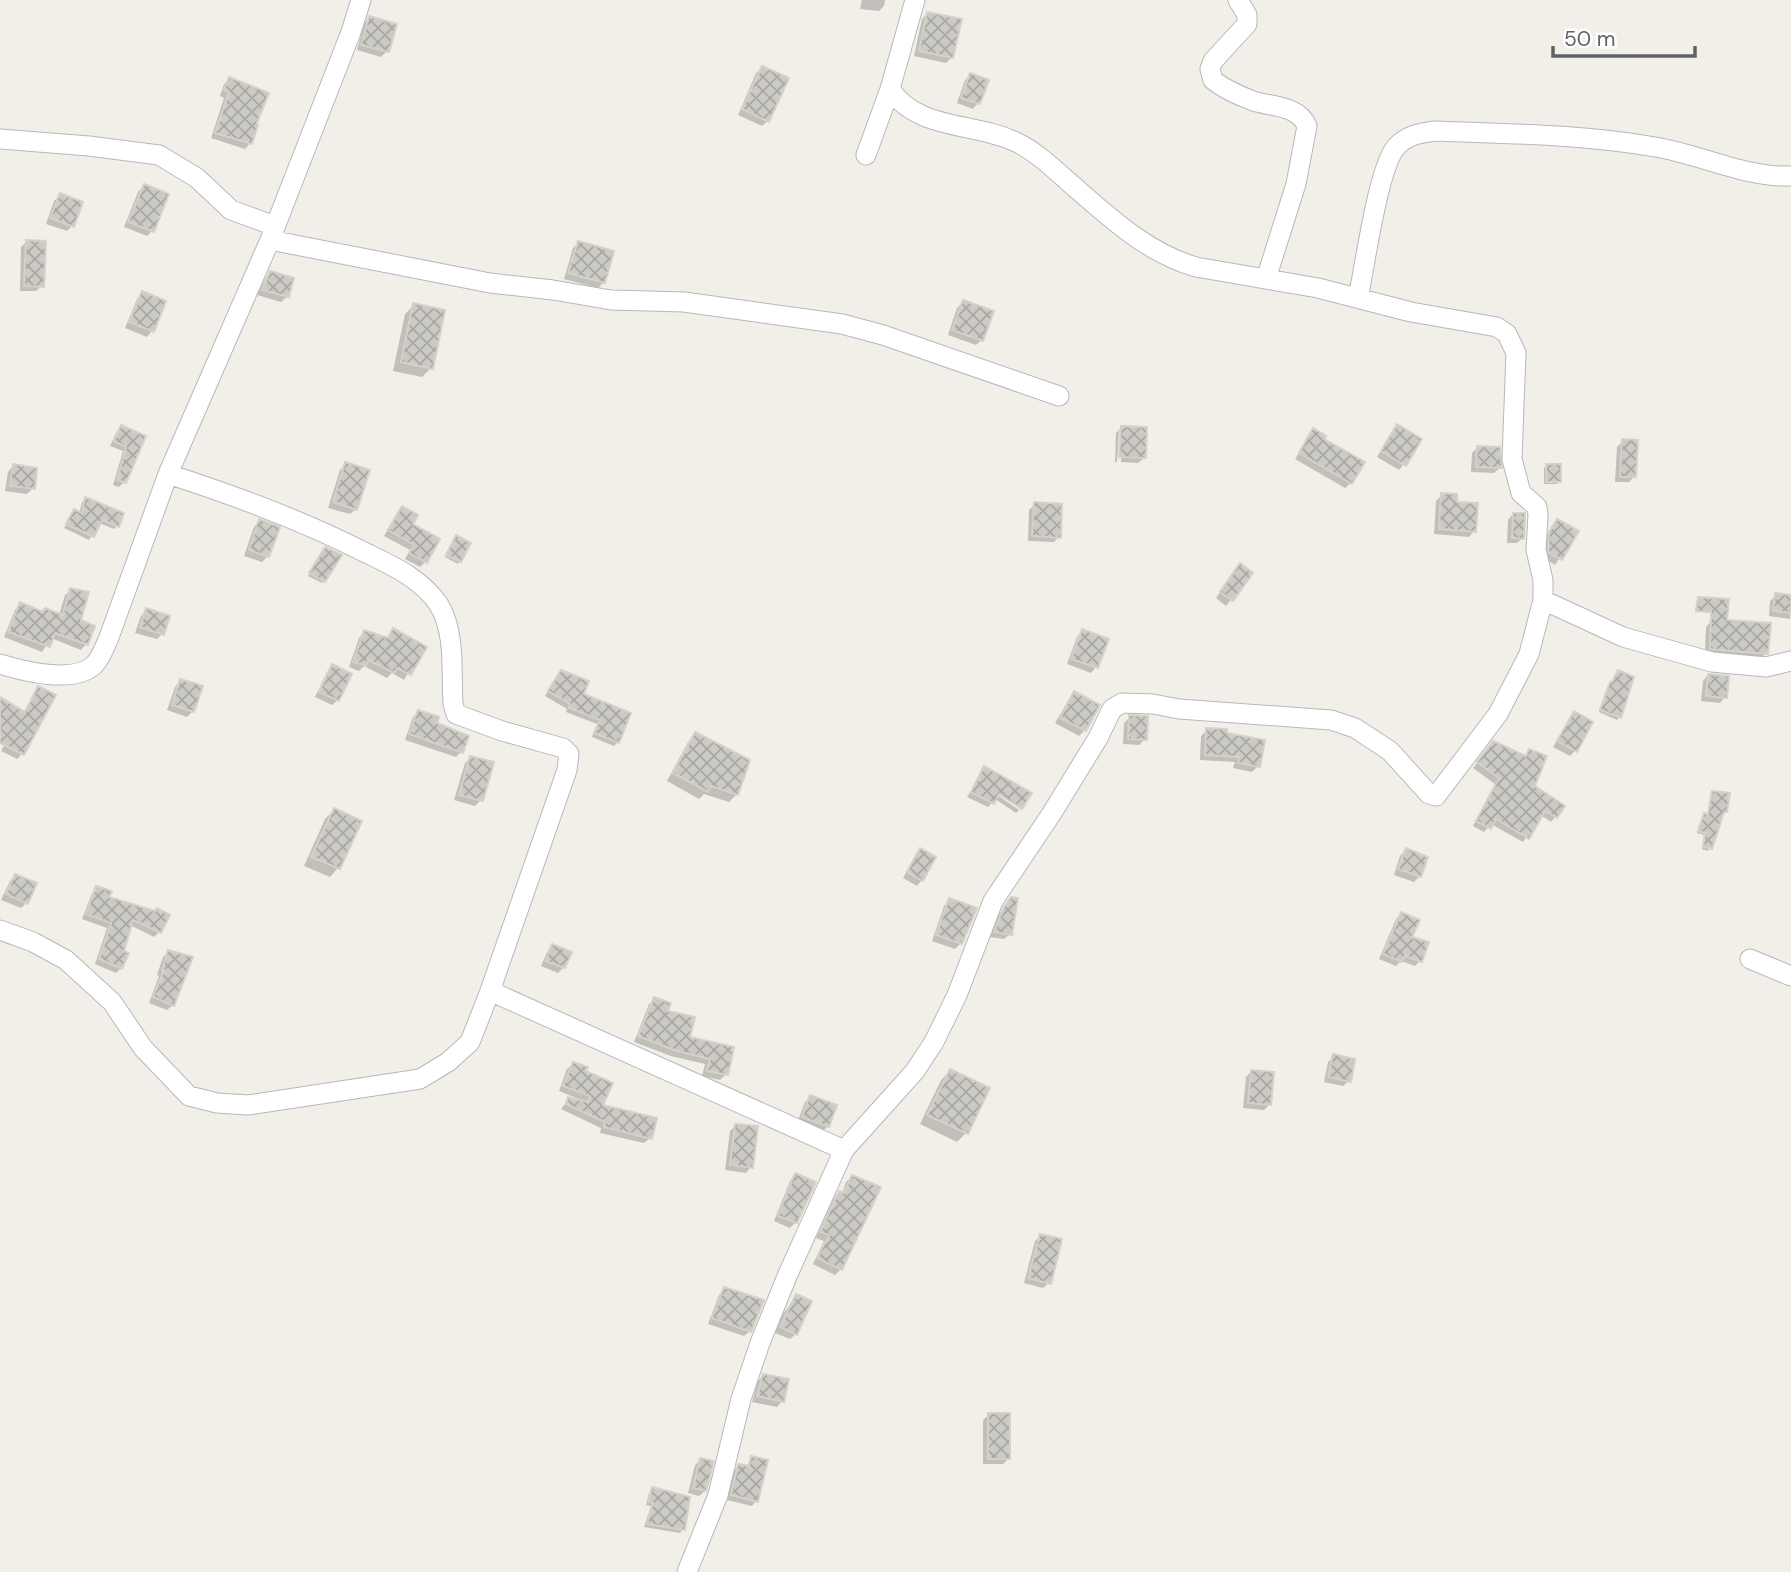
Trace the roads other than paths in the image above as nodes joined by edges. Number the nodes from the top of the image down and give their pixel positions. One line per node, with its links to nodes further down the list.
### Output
1 (361, 0): 8 (street)
2 (915, 0): 4 (street)
3 (1238, 0): 9 (street)
4 (890, 89): 6 (street); 9 (street)
5 (0, 139): 8 (street)
6 (866, 155)
7 (1791, 176): 10 (street)
8 (273, 233): 11 (street); 12 (street)
9 (1266, 279): 10 (street)
10 (1358, 298): 13 (street)
11 (1059, 396)
12 (168, 474): 15 (street); 19 (street)
13 (1543, 600): 14 (street); 20 (street)
14 (1791, 661)
15 (0, 664)
16 (0, 930): 19 (street)
17 (1750, 959): 18 (street)
18 (1791, 976)
19 (490, 992): 20 (street)
20 (844, 1150): 21 (street)
21 (687, 1572)

